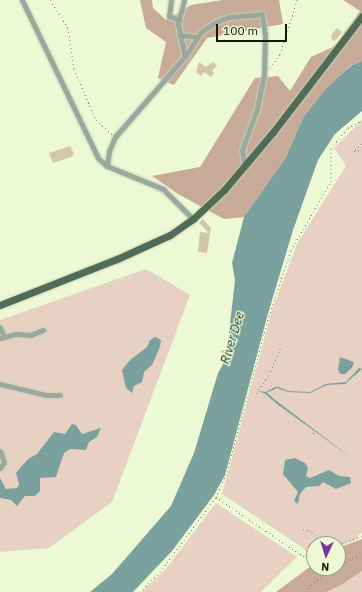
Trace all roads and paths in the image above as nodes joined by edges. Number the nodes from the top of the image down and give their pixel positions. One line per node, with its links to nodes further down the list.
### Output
1 (22, 0): 17 (street)
2 (50, 0): 13 (path)
3 (171, 0): 7 (street)
4 (184, 0): 7 (street)
5 (297, 0): 11 (path)
6 (362, 16): 16 (main road)
7 (179, 20): 8 (street)
8 (180, 35): 9 (street); 10 (street)
9 (198, 37): 10 (street); 11 (street)
10 (185, 56): 13 (street)
11 (264, 74): 16 (street)
12 (362, 120): 35 (path)
13 (115, 137): 17 (street)
14 (362, 144): 15 (path)
15 (362, 150)
16 (245, 165): 18 (main road)
17 (108, 166): 18 (street)
18 (193, 219): 19 (main road)
19 (0, 305)
20 (0, 328): 22 (street)
21 (43, 330): 22 (street)
22 (2, 337)
23 (281, 347): 26 (path)
24 (0, 384): 28 (street)
25 (271, 386): 27 (path)
26 (256, 393)
27 (275, 393)
28 (60, 395)
29 (298, 416): 30 (path)
30 (294, 421)
31 (318, 431): 32 (path)
32 (313, 433)
33 (0, 450): 34 (street)
34 (0, 468)
35 (216, 497): 41 (path); 45 (path)
36 (303, 529): 37 (path)
37 (316, 536)
38 (362, 536): 39 (path)
39 (346, 541)
40 (362, 554): 42 (path)
41 (306, 557)
42 (346, 561)
43 (321, 576): 46 (path)
44 (328, 588): 47 (path)
45 (140, 592)
46 (306, 592)
47 (324, 592)

